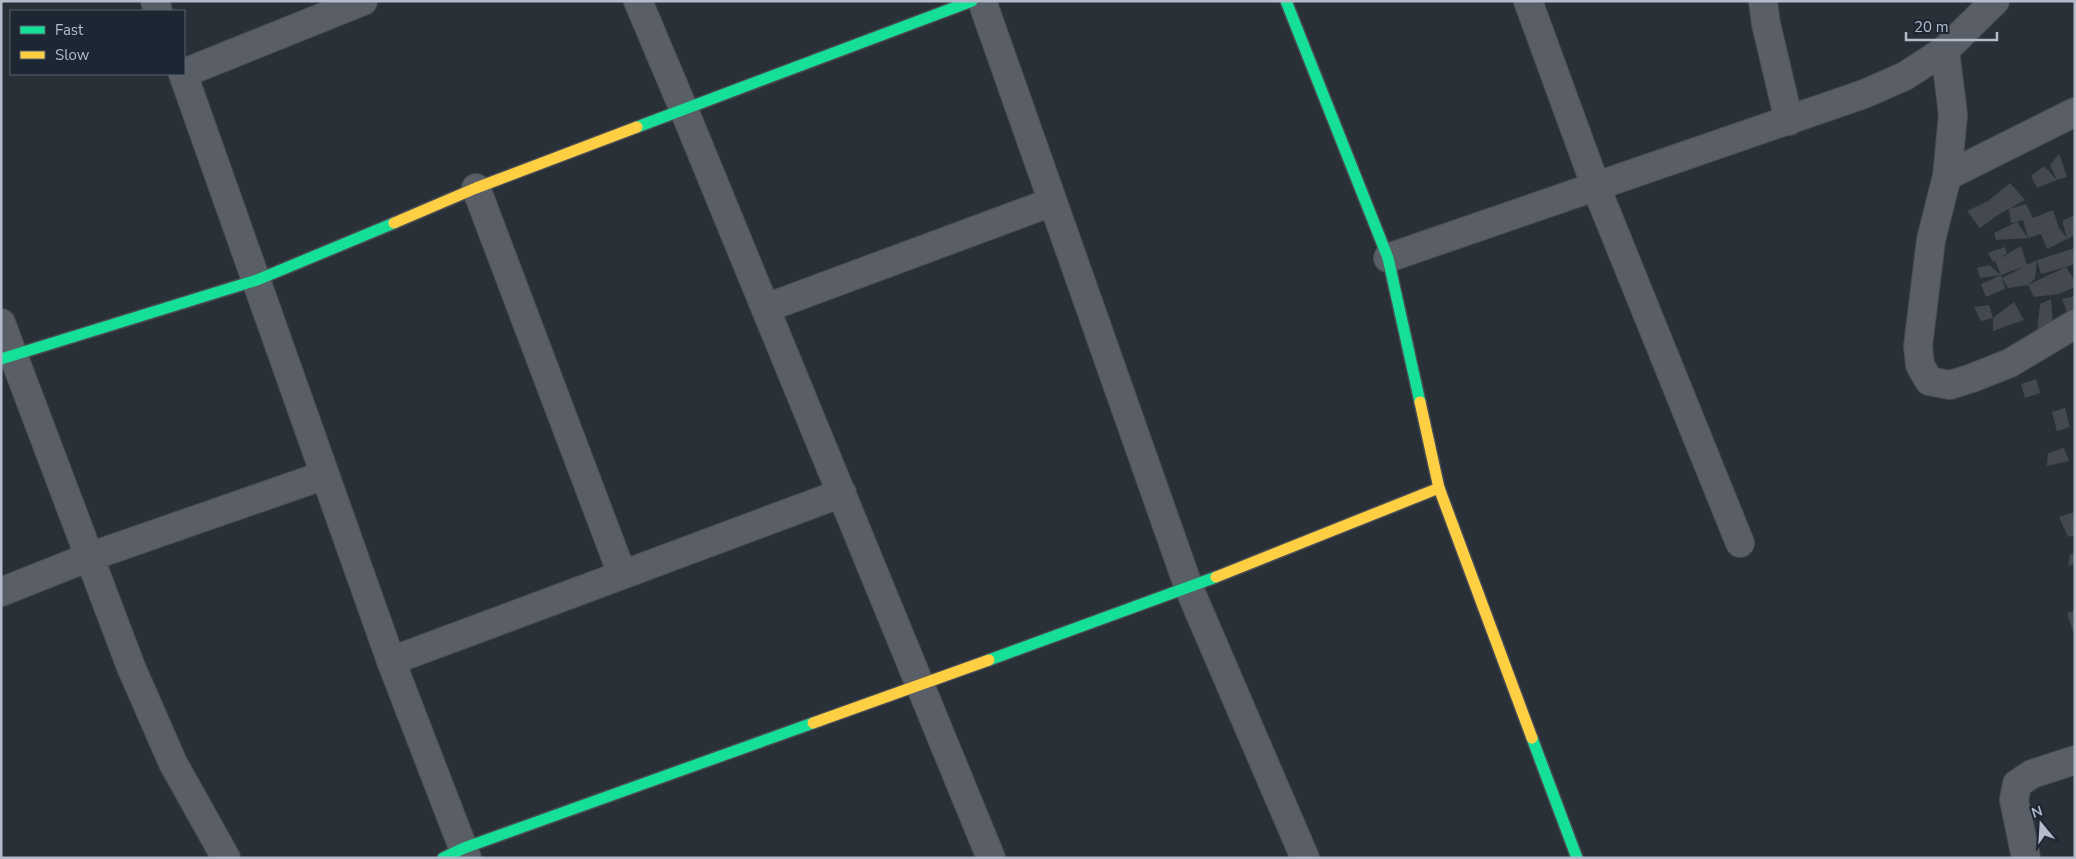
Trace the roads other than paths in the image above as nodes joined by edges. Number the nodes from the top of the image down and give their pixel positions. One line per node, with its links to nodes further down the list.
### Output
1 (363, 1): 10 (street)
2 (638, 1): 12 (street)
3 (972, 1): 12 (street)
4 (982, 1): 18 (street)
5 (1286, 1): 19 (street)
6 (1528, 1): 16 (street)
7 (1763, 1): 14 (street)
8 (1988, 4): 9 (street)
9 (1945, 50): 14 (street); 15 (street)
10 (185, 73)
11 (183, 75): 20 (street)
12 (684, 110): 17 (street); 21 (street)
13 (2075, 112): 15 (street)
14 (1789, 121): 16 (street)
15 (1947, 176): 23 (street)
16 (1596, 187): 19 (street); 28 (street)
17 (476, 188): 20 (street); 30 (street)
18 (1052, 202): 21 (street); 31 (street)
19 (1388, 258): 26 (street)
20 (257, 280): 24 (street); 25 (street)
21 (766, 308): 27 (street)
22 (1, 323): 24 (street)
23 (2075, 324)
24 (7, 357): 29 (street)
25 (326, 475): 29 (street); 33 (street)
26 (1439, 488): 31 (street); 40 (street)
27 (842, 493): 30 (street); 34 (street)
28 (1740, 542)
29 (89, 557): 32 (street); 37 (street)
30 (622, 574): 33 (street)
31 (1189, 588): 34 (street); 39 (street)
32 (1, 592)
33 (391, 661): 36 (street)
34 (921, 684): 36 (street); 38 (street)
35 (2075, 760): 41 (street)
36 (458, 854)
37 (226, 858)
38 (992, 858)
39 (1305, 858)
40 (1577, 858)
41 (2026, 858)

